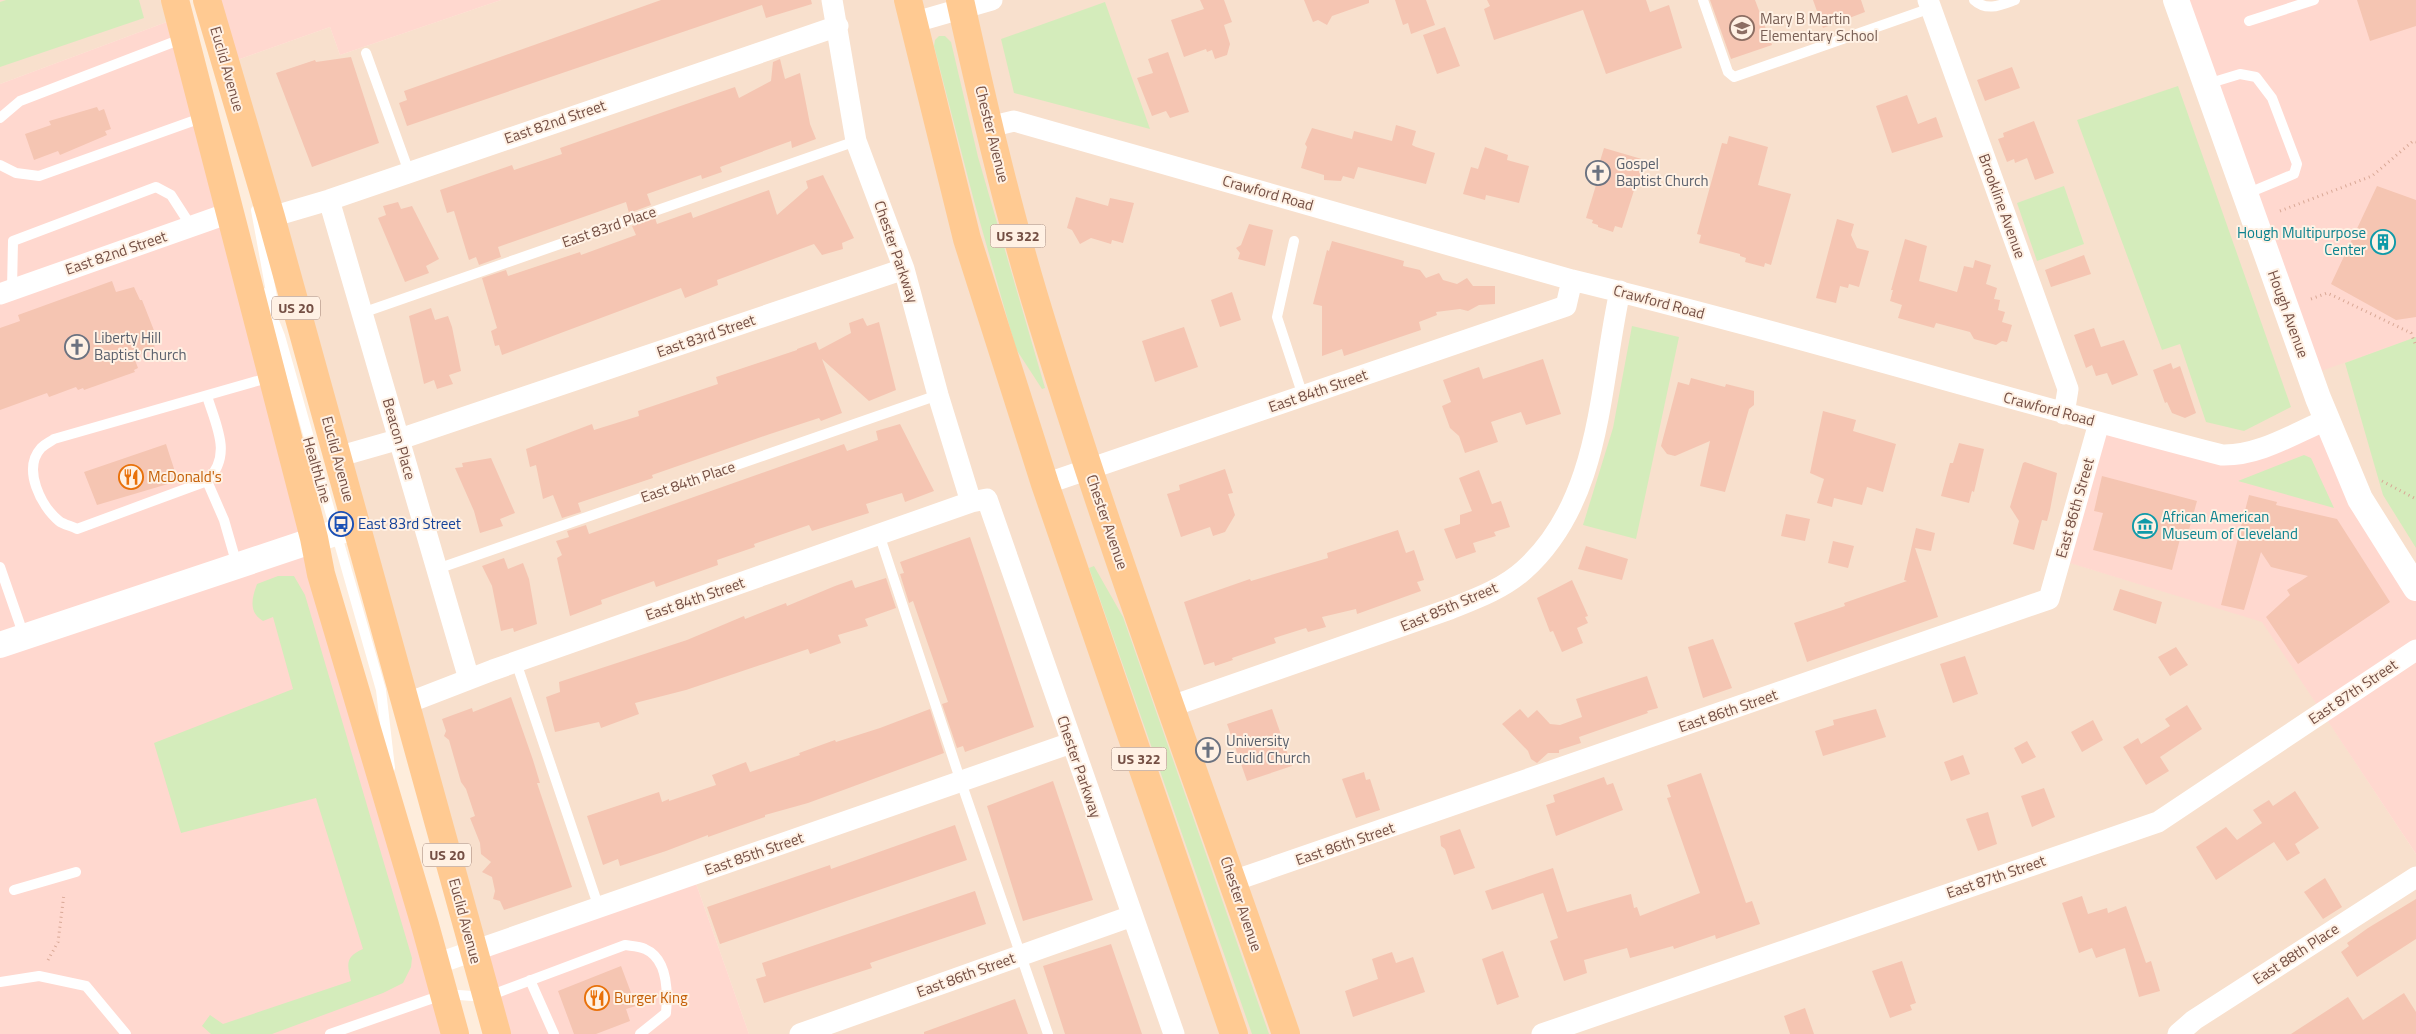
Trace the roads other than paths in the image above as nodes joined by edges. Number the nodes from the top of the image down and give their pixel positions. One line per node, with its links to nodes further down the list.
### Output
1 (175, 0): 15 (main road, Euclid Avenue / US 20)
2 (206, 0): 18 (main road, Euclid Avenue / US 20)
3 (832, 0): 14 (street, Chester Parkway)
4 (992, 0): 11 (street)
5 (1703, 0): 10 (lane)
6 (1974, 0): 7 (lane)
7 (2015, 0)
8 (2176, 0): 17 (street, Hough Avenue)
9 (2314, 0): 13 (lane)
10 (1929, 4): 41 (street, Brookline Avenue)
11 (961, 5): 12 (street); 21 (main road, Chester Avenue / US 322)
12 (910, 12): 48 (main road, US 322)
13 (2249, 21)
14 (838, 26): 22 (street, Chester Parkway); 24 (street, East 82nd Street)
15 (185, 38): 19 (main road, Euclid Avenue / US 20); 20 (lane)
16 (366, 53): 24 (lane)
17 (2206, 85): 25 (street, Hough Avenue); 25 (lane)
18 (234, 91): 28 (main road, Euclid Avenue / US 20); 36 (lane, HealthLine)
19 (206, 117): 23 (lane); 27 (main road, Euclid Avenue / US 20)
20 (0, 118)
21 (989, 127): 32 (street, Crawford Road); 46 (main road, Chester Avenue / US 322)
22 (856, 141): 31 (street, Chester Parkway); 35 (lane, East 83rd Place)
23 (0, 165)
24 (409, 172): 26 (street, East 82nd Street)
25 (2245, 194): 42 (street, Hough Avenue)
26 (328, 200): 28 (street, East 82nd Street); 35 (street, Beacon Place)
27 (229, 204): 29 (street, East 82nd Street); 36 (lane, HealthLine); 37 (main road, Euclid Avenue / US 20)
28 (271, 217): 45 (main road, Euclid Avenue / US 20)
29 (191, 226): 34 (street, East 82nd Street); 34 (lane)
30 (1294, 241): 40 (lane)
31 (904, 269): 38 (street, Chester Parkway); 44 (street, East 83rd Street)
32 (1572, 280): 33 (street, Crawford Road); 40 (street, East 84th Street)
33 (1620, 291): 41 (street, Crawford Road); 61 (street, East 85th Street)
34 (6, 292)
35 (362, 313): 44 (street, Beacon Place)
36 (280, 336): 50 (lane, HealthLine)
37 (273, 376): 39 (lane); 50 (main road, Euclid Avenue / US 20)
38 (938, 395): 49 (street, Chester Parkway); 54 (lane, East 84th Place)
39 (207, 396): 47 (lane); 47 (lane)
40 (1303, 396): 46 (street, East 84th Street)
41 (2064, 414): 43 (street, Crawford Road)
42 (2326, 420): 43 (street, Crawford Road); 55 (street, Hough Avenue)
43 (2099, 423): 68 (street, East 86th Street)
44 (400, 439): 45 (street, East 83rd Street); 54 (street, Beacon Place)
45 (337, 457): 50 (main road, Euclid Avenue / US 20)
46 (1089, 468): 48 (street, East 84th Street); 61 (main road, Chester Avenue / US 322)
47 (207, 481): 52 (lane)
48 (1044, 484): 90 (main road, US 322)
49 (979, 500): 51 (street, East 84th Street); 63 (street, Chester Parkway)
50 (335, 532): 52 (street); 60 (lane, HealthLine); 62 (main road, Euclid Avenue / US 20); 65 (main road, Euclid Avenue / US 20)
51 (879, 534): 58 (street, East 84th Street); 64 (lane)
52 (237, 566): 56 (street)
53 (0, 567): 56 (lane)
54 (437, 569): 59 (street, Beacon Place)
55 (2416, 588)
56 (12, 641)
57 (2416, 650): 80 (street, East 87th Street)
58 (516, 662): 59 (street, East 84th Street); 70 (lane)
59 (469, 679): 62 (street, East 84th Street)
60 (381, 690): 62 (lane, HealthLine); 65 (lane, HealthLine)
61 (1172, 706): 68 (main road, Chester Avenue / US 322)
62 (401, 714): 72 (main road, Euclid Avenue / US 20)
63 (1071, 743): 64 (street, East 85th Street); 71 (street, Chester Parkway)
64 (961, 782): 70 (street, East 85th Street); 73 (lane)
65 (399, 839): 74 (main road, Euclid Avenue / US 20)
66 (76, 872): 69 (lane)
67 (2416, 877): 92 (street, East 88th Place)
68 (1233, 881): 91 (main road, Chester Avenue / US 322)
69 (14, 890)
70 (599, 908): 72 (street, East 85th Street)
71 (1132, 916): 73 (street, East 86th Street); 89 (street, Chester Parkway)
72 (474, 952): 74 (street, East 85th Street); 78 (main road, Euclid Avenue / US 20)
73 (1022, 955): 87 (street, East 86th Street); 88 (lane)
74 (436, 964): 77 (main road, Euclid Avenue / US 20)
75 (530, 980): 78 (lane); 79 (lane); 85 (lane)
76 (0, 982): 81 (lane)
77 (445, 994): 78 (lane); 82 (lane); 83 (main road, Euclid Avenue / US 20)
78 (486, 997): 84 (main road, Euclid Avenue / US 20)
79 (651, 1030): 86 (lane)
80 (1554, 1032)
81 (126, 1034)
82 (330, 1034)
83 (455, 1034)
84 (497, 1034)
85 (554, 1034)
86 (640, 1034)
87 (800, 1034)
88 (1048, 1034)
89 (1174, 1034)
90 (1234, 1034)
91 (1286, 1034)
92 (2178, 1034)

